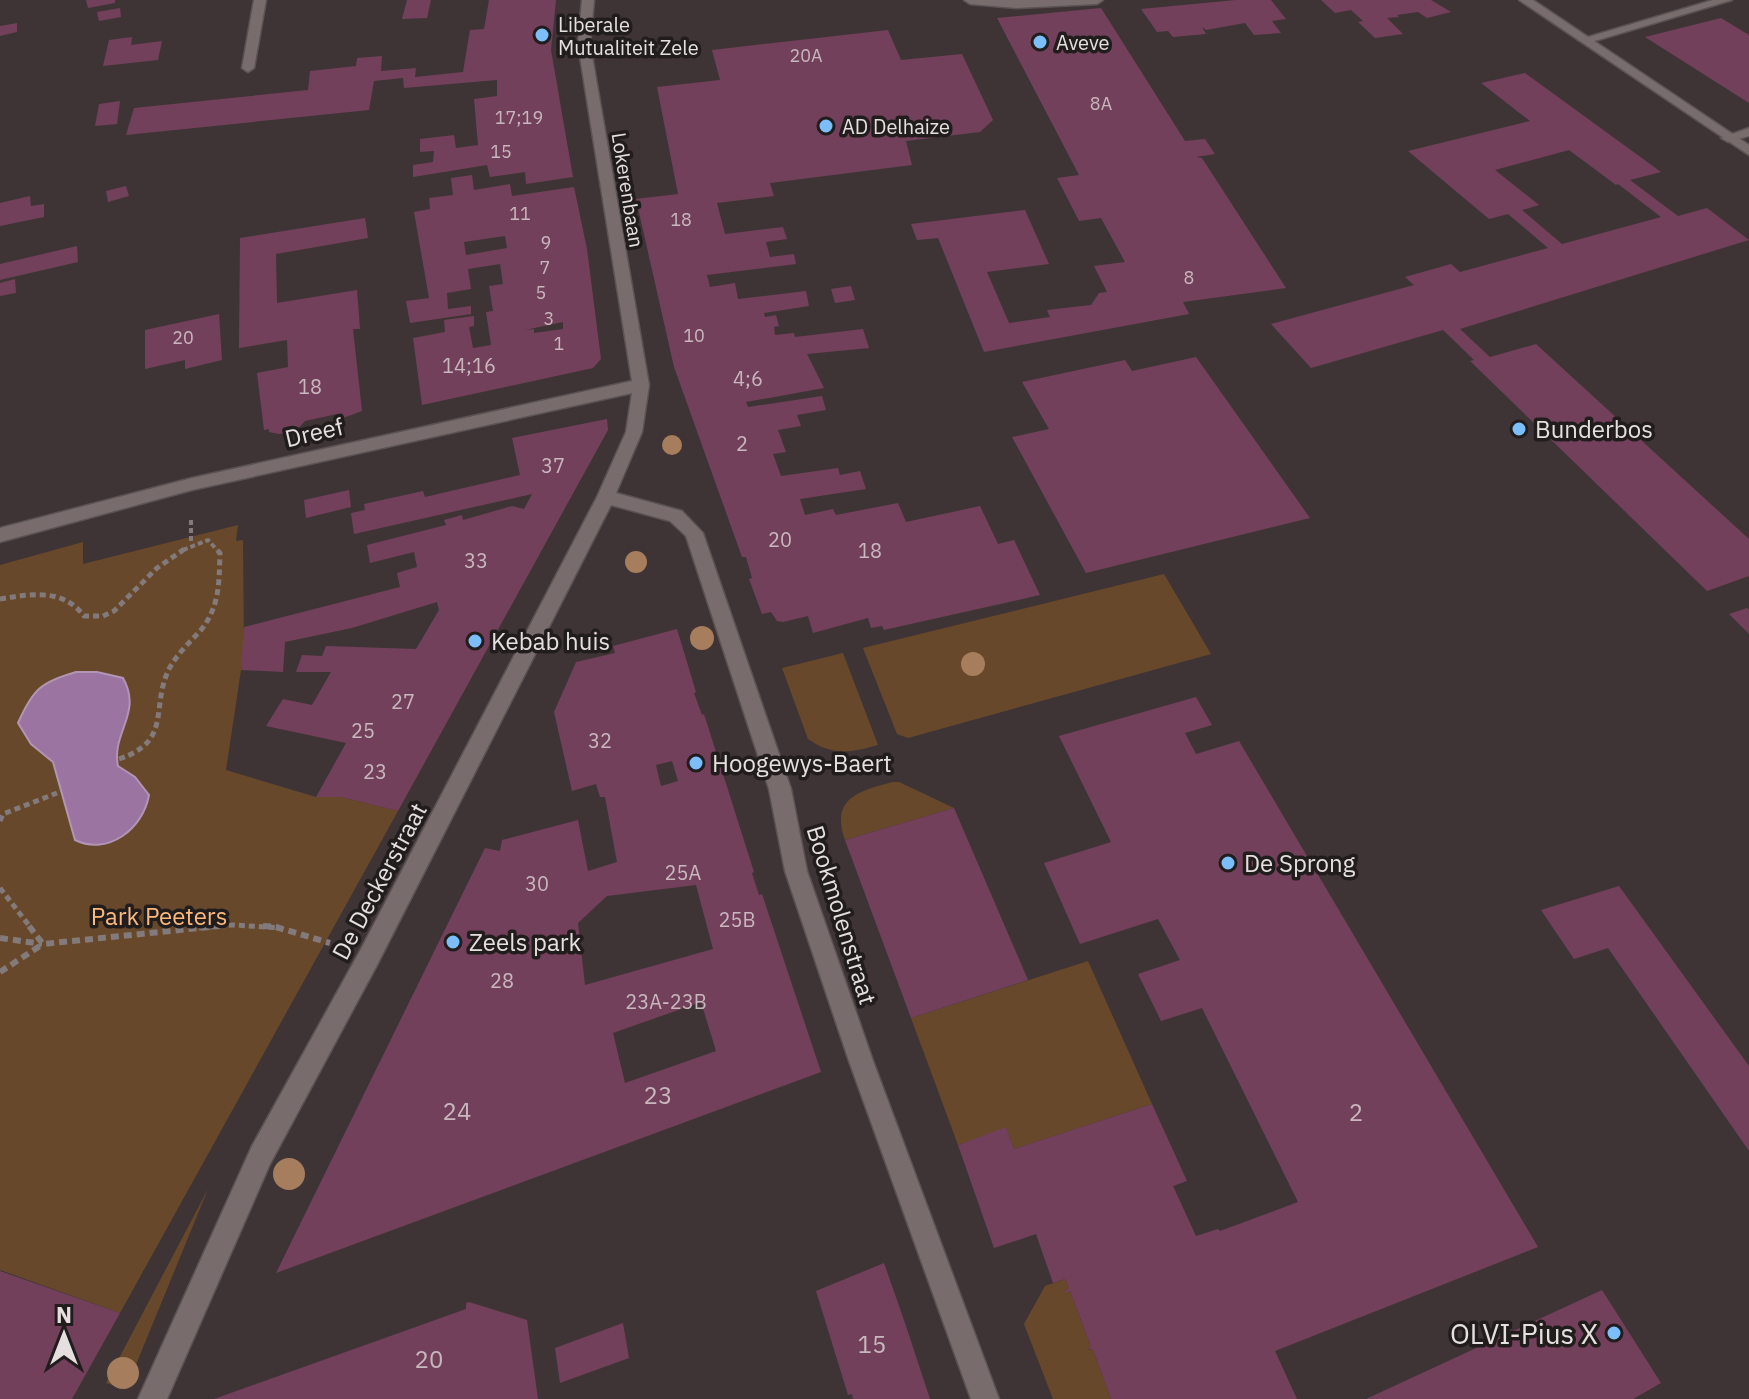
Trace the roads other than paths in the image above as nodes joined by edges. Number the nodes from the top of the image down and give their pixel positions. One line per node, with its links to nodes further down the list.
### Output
1 (260, 0): 8 (street)
2 (588, 0): 12 (street, Lokerenbaan)
3 (973, 0): 4 (street)
4 (1097, 0)
5 (1525, 0): 7 (street)
6 (1726, 0): 7 (street)
7 (1584, 40): 10 (street)
8 (248, 68)
9 (1749, 132): 10 (street)
10 (1728, 138): 11 (street)
11 (1749, 151)
12 (641, 385): 13 (street, De Deckerstraat); 14 (street, Dreef)
13 (606, 497): 15 (street, De Deckerstraat); 16 (street, Bookmolenstraat)
14 (0, 535)
15 (152, 1399)
16 (985, 1399)

